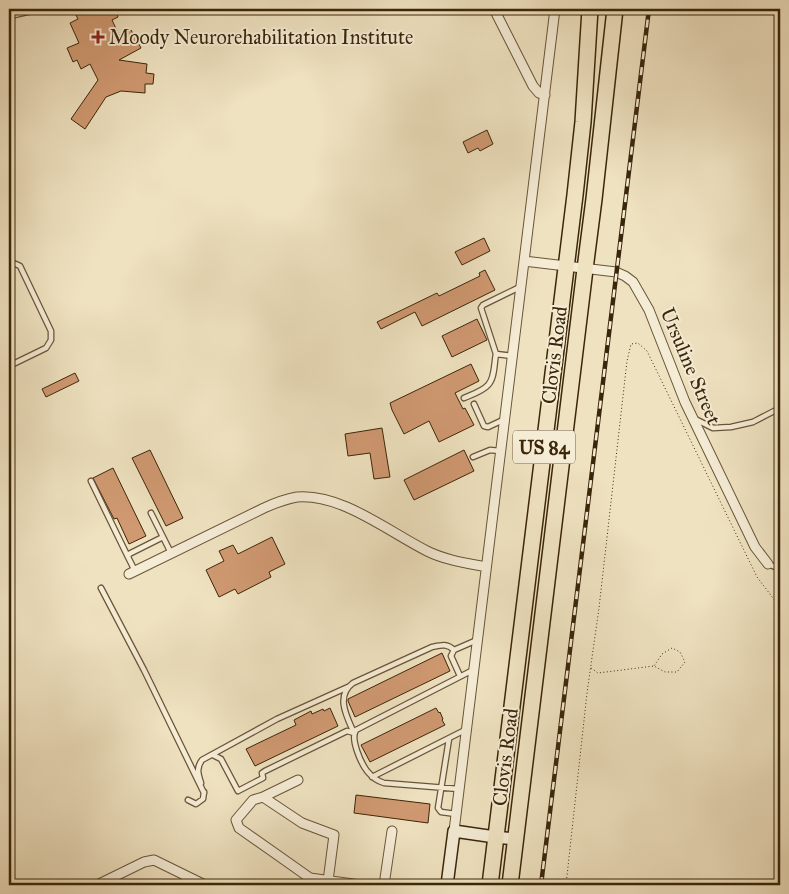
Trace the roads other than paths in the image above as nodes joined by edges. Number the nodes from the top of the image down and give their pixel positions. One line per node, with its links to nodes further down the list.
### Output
1 (9, 9): 2 (lane)
2 (41, 9)
3 (494, 9): 7 (street)
4 (555, 9): 7 (street)
5 (590, 9): 10 (highway, Clovis Road / US 84)
6 (615, 9): 11 (highway, Clovis Road / US 84)
7 (545, 96): 8 (street)
8 (524, 261): 10 (street, Ursuline Street); 12 (street)
9 (9, 262): 15 (lane)
10 (566, 266): 11 (street, Ursuline Street); 52 (highway, Clovis Road / US 84)
11 (585, 269): 19 (street, Ursuline Street); 53 (highway, Clovis Road / US 84)
12 (521, 286): 13 (lane); 14 (street)
13 (496, 354): 14 (lane); 16 (lane)
14 (512, 356): 20 (street)
15 (9, 366)
16 (464, 398)
17 (474, 404): 20 (lane)
18 (780, 408): 19 (lane)
19 (693, 419): 28 (street, Ursuline Street)
20 (504, 420): 21 (street)
21 (501, 451): 22 (lane); 29 (street)
22 (473, 457)
23 (91, 481): 27 (lane)
24 (151, 513): 25 (lane)
25 (163, 537): 26 (lane); 27 (lane)
26 (171, 553): 29 (street); 31 (street)
27 (128, 557): 31 (lane)
28 (768, 564): 30 (lane)
29 (486, 567): 33 (street)
30 (780, 569)
31 (132, 573)
32 (101, 588): 46 (lane)
33 (478, 640): 34 (lane); 35 (street)
34 (454, 650): 36 (lane); 37 (lane)
35 (474, 669): 36 (lane); 38 (street)
36 (460, 676): 39 (lane)
37 (348, 687): 39 (lane); 41 (lane)
38 (467, 730): 40 (lane); 45 (street)
39 (354, 733): 41 (lane); 42 (lane)
40 (449, 738): 42 (lane); 44 (lane)
41 (213, 755): 46 (lane)
42 (372, 777): 44 (lane)
43 (298, 780): 47 (street)
44 (442, 788): 45 (lane); 49 (lane)
45 (459, 790): 49 (street)
46 (204, 793): 48 (lane)
47 (263, 797): 54 (street); 54 (street)
48 (188, 800)
49 (456, 814): 51 (street)
50 (392, 831): 58 (street)
51 (454, 831): 52 (street); 59 (street)
52 (495, 837): 53 (street); 60 (highway, Clovis Road / US 84)
53 (515, 839): 61 (highway, Clovis Road / US 84)
54 (328, 881): 57 (street)
55 (97, 885): 56 (street)
56 (205, 885)
57 (360, 885)
58 (384, 885)
59 (447, 885)
60 (490, 885)
61 (510, 885)

